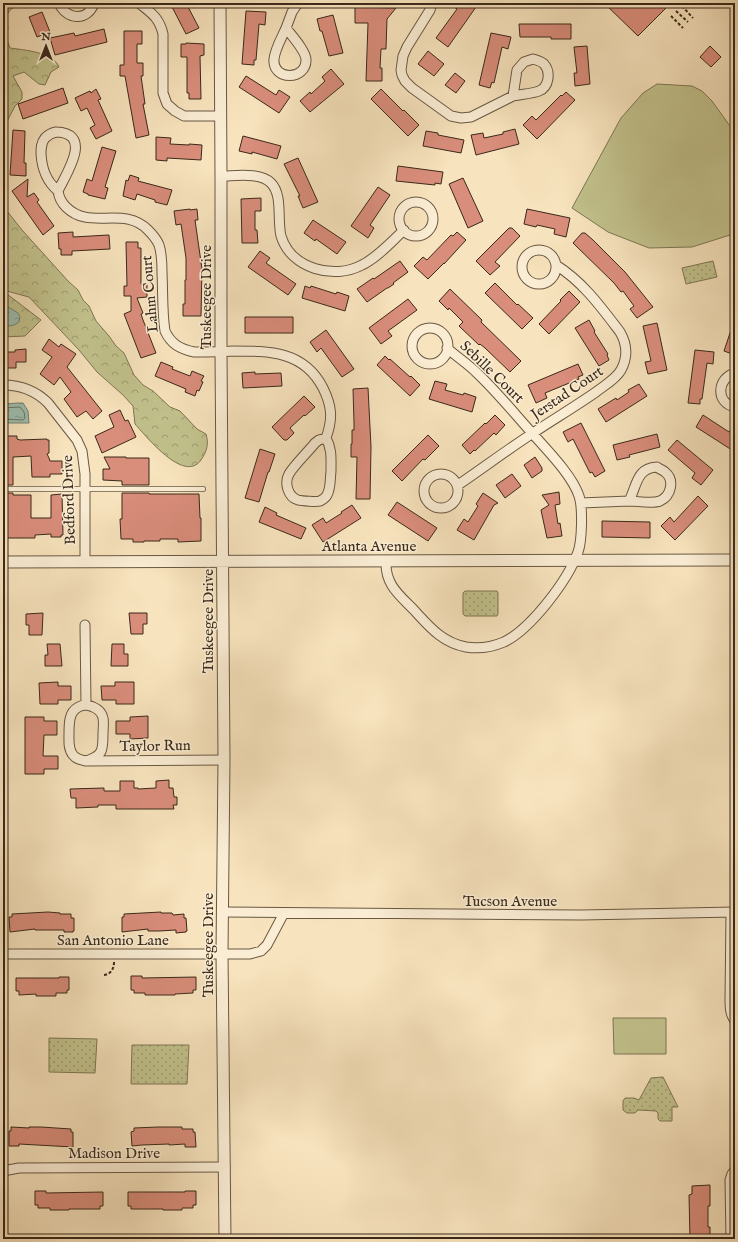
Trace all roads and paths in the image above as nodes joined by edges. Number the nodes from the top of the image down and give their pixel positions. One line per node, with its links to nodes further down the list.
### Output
1 (59, 3): 2 (street)
2 (94, 3)
3 (139, 3): 17 (street)
4 (220, 3): 17 (street, Tuskeegee Drive)
5 (298, 3): 14 (street)
6 (432, 3): 16 (street)
7 (585, 3): 9 (path)
8 (682, 6): 12 (path)
9 (580, 7)
10 (676, 10): 13 (path)
11 (671, 16): 15 (path)
12 (693, 18)
13 (688, 22)
14 (286, 28): 14 (street)
15 (683, 28)
16 (513, 96): 16 (street)
17 (221, 116): 18 (street, Tuskeegee Drive)
18 (221, 176): 20 (street); 23 (street, Tuskeegee Drive)
19 (58, 191): 19 (street, Lahm Court); 23 (street, Lahm Court)
20 (404, 230)
21 (556, 265): 27 (street, Jerstad Court)
22 (447, 348): 27 (street, Sebille Court)
23 (221, 351): 28 (street); 40 (street, Tuskeegee Drive)
24 (735, 373): 26 (street)
25 (3, 385): 31 (street, Bedford Drive)
26 (735, 407)
27 (532, 433): 29 (street, Jerstad Court); 34 (street, Sebille Court)
28 (326, 438): 28 (street)
29 (458, 485)
30 (3, 489): 31 (lane)
31 (85, 489): 32 (lane); 37 (street, Bedford Drive)
32 (202, 489)
33 (629, 501): 33 (street); 34 (street)
34 (581, 503): 35 (street, Sebille Court)
35 (575, 560): 36 (street, Atlanta Avenue); 38 (street, Atlanta Avenue); 38 (street, Sebille Court)
36 (735, 560)
37 (84, 561): 39 (street, Atlanta Avenue); 40 (street, Atlanta Avenue)
38 (386, 561): 40 (street, Atlanta Avenue)
39 (3, 562)
40 (222, 562): 43 (street, Tuskeegee Drive)
41 (86, 625): 42 (street)
42 (86, 705): 44 (street); 44 (street, Taylor Run)
43 (224, 760): 44 (street, Taylor Run); 45 (street, Tuskeegee Drive)
44 (86, 761)
45 (223, 912): 47 (street, Tucson Avenue); 49 (street, Tuskeegee Drive)
46 (733, 912): 47 (street, Tucson Avenue); 52 (street)
47 (284, 913): 49 (street)
48 (3, 954): 49 (street, San Antonio Lane)
49 (222, 954): 53 (street, Tuskeegee Drive)
50 (114, 961): 51 (path)
51 (104, 975)
52 (735, 1021)
53 (225, 1167): 55 (street, Madison Drive); 56 (street, Tuskeegee Drive)
54 (735, 1170): 57 (street)
55 (3, 1171)
56 (225, 1239)
57 (731, 1239)

